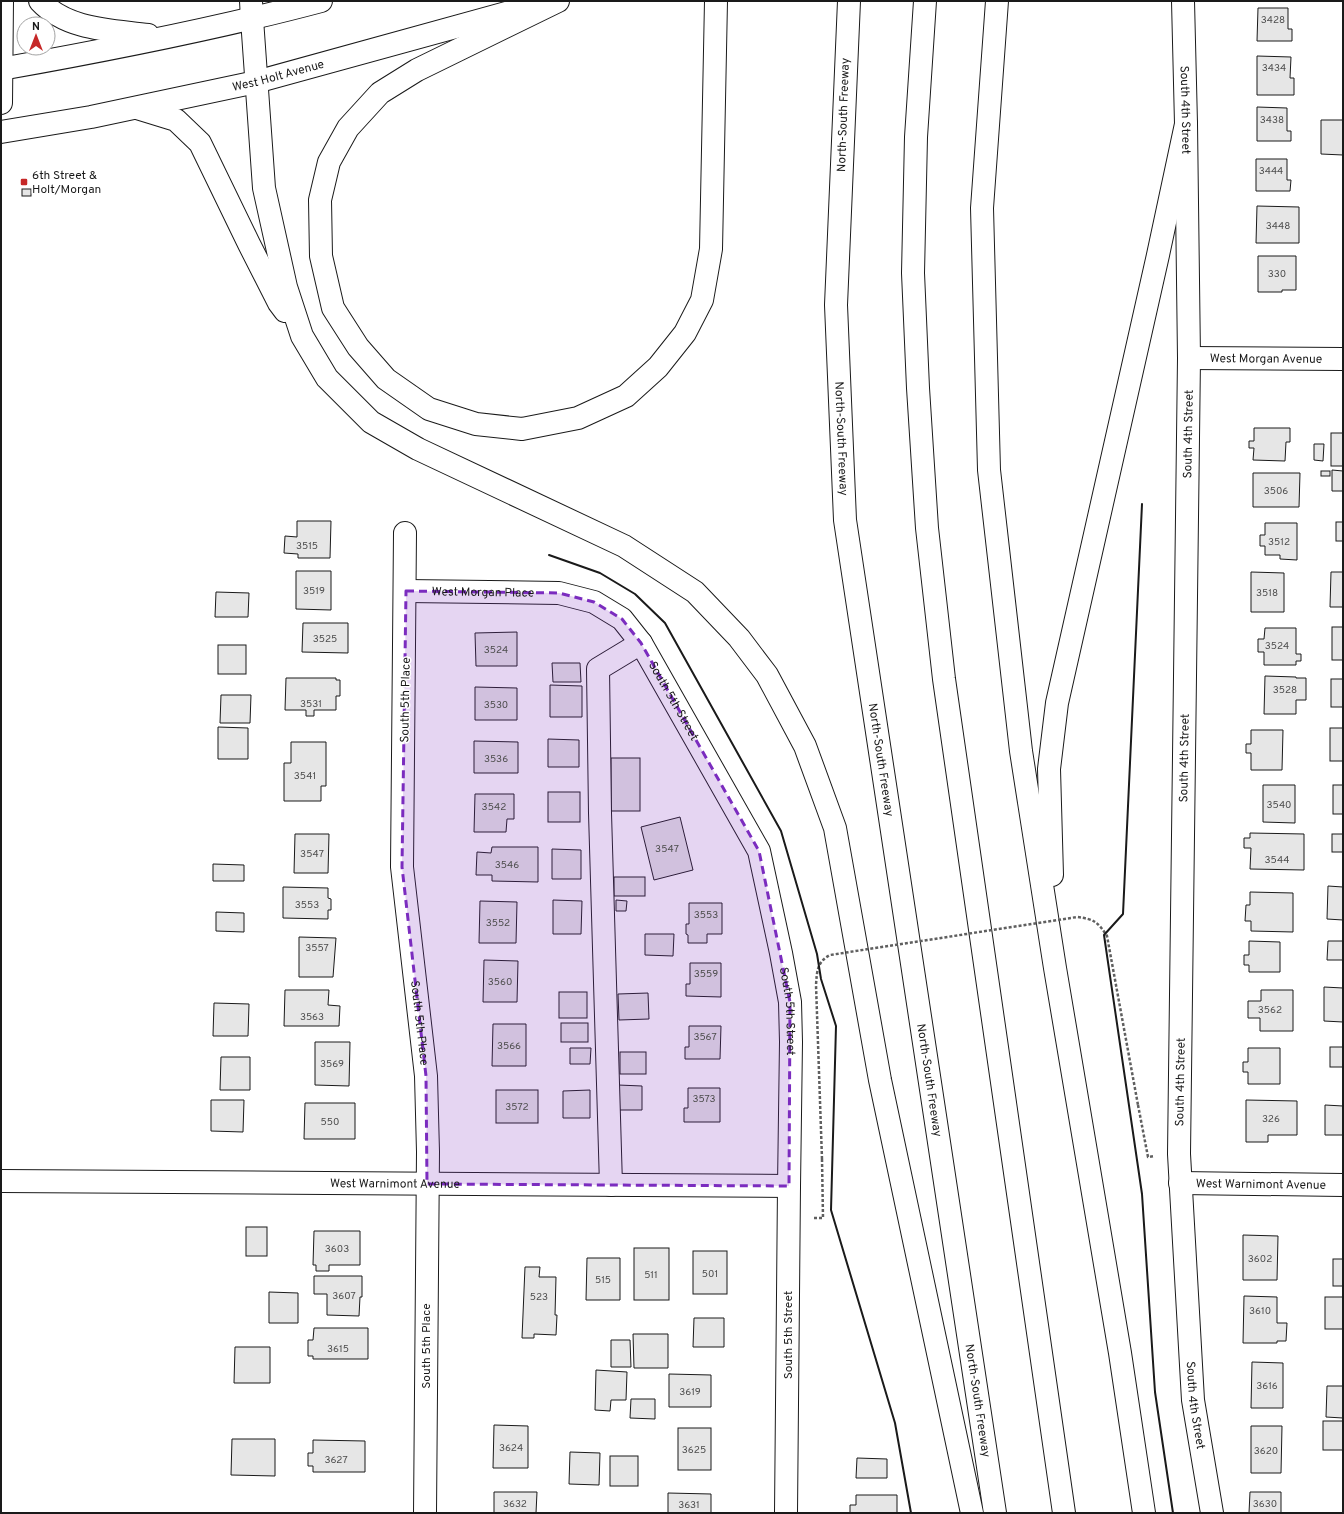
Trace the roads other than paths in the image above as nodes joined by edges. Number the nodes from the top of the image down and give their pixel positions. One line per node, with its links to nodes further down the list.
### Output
1 (2, 1): 13 (main road)
2 (40, 1): 12 (main road)
3 (321, 1): 10 (main road)
4 (551, 1): 14 (main road, West Holt Avenue)
5 (558, 1): 6 (main road)
6 (716, 1)
7 (925, 1): 37 (main road)
8 (997, 1): 26 (main road)
9 (1183, 1): 17 (main road, South 4th Street)
10 (252, 10): 12 (main road); 14 (main road)
11 (848, 11): 36 (main road, North-South Freeway)
12 (167, 37): 13 (main road)
13 (1, 69): 15 (main road)
14 (256, 82): 16 (main road, West Holt Avenue); 19 (main road)
15 (1, 103)
16 (137, 108): 18 (main road, West Holt Avenue); 19 (main road)
17 (1186, 124): 20 (main road, South 4th Street); 26 (main road)
18 (1, 132)
19 (302, 336): 35 (main road)
20 (1189, 358): 21 (main road, West Morgan Avenue); 28 (main road, South 4th Street)
21 (1343, 360)
22 (406, 533): 23 (main road, South 5th Place)
23 (406, 591): 24 (main road, West Morgan Place); 29 (main road, South 5th Place)
24 (559, 593): 25 (main road, South 5th Street)
25 (641, 643): 30 (main road); 32 (main road, South 5th Street)
26 (1055, 968): 38 (main road)
27 (1, 1181): 29 (main road, West Warnimont Avenue)
28 (1180, 1183): 31 (main road, West Warnimont Avenue); 39 (main road, South 4th Street)
29 (427, 1184): 30 (main road, West Warnimont Avenue); 33 (main road, South 5th Place)
30 (611, 1185): 32 (main road, West Warnimont Avenue)
31 (1343, 1185)
32 (789, 1186): 34 (main road, South 5th Street)
33 (425, 1513)
34 (786, 1513)
35 (972, 1513)
36 (995, 1513)
37 (1064, 1513)
38 (1144, 1513)
39 (1212, 1513)

